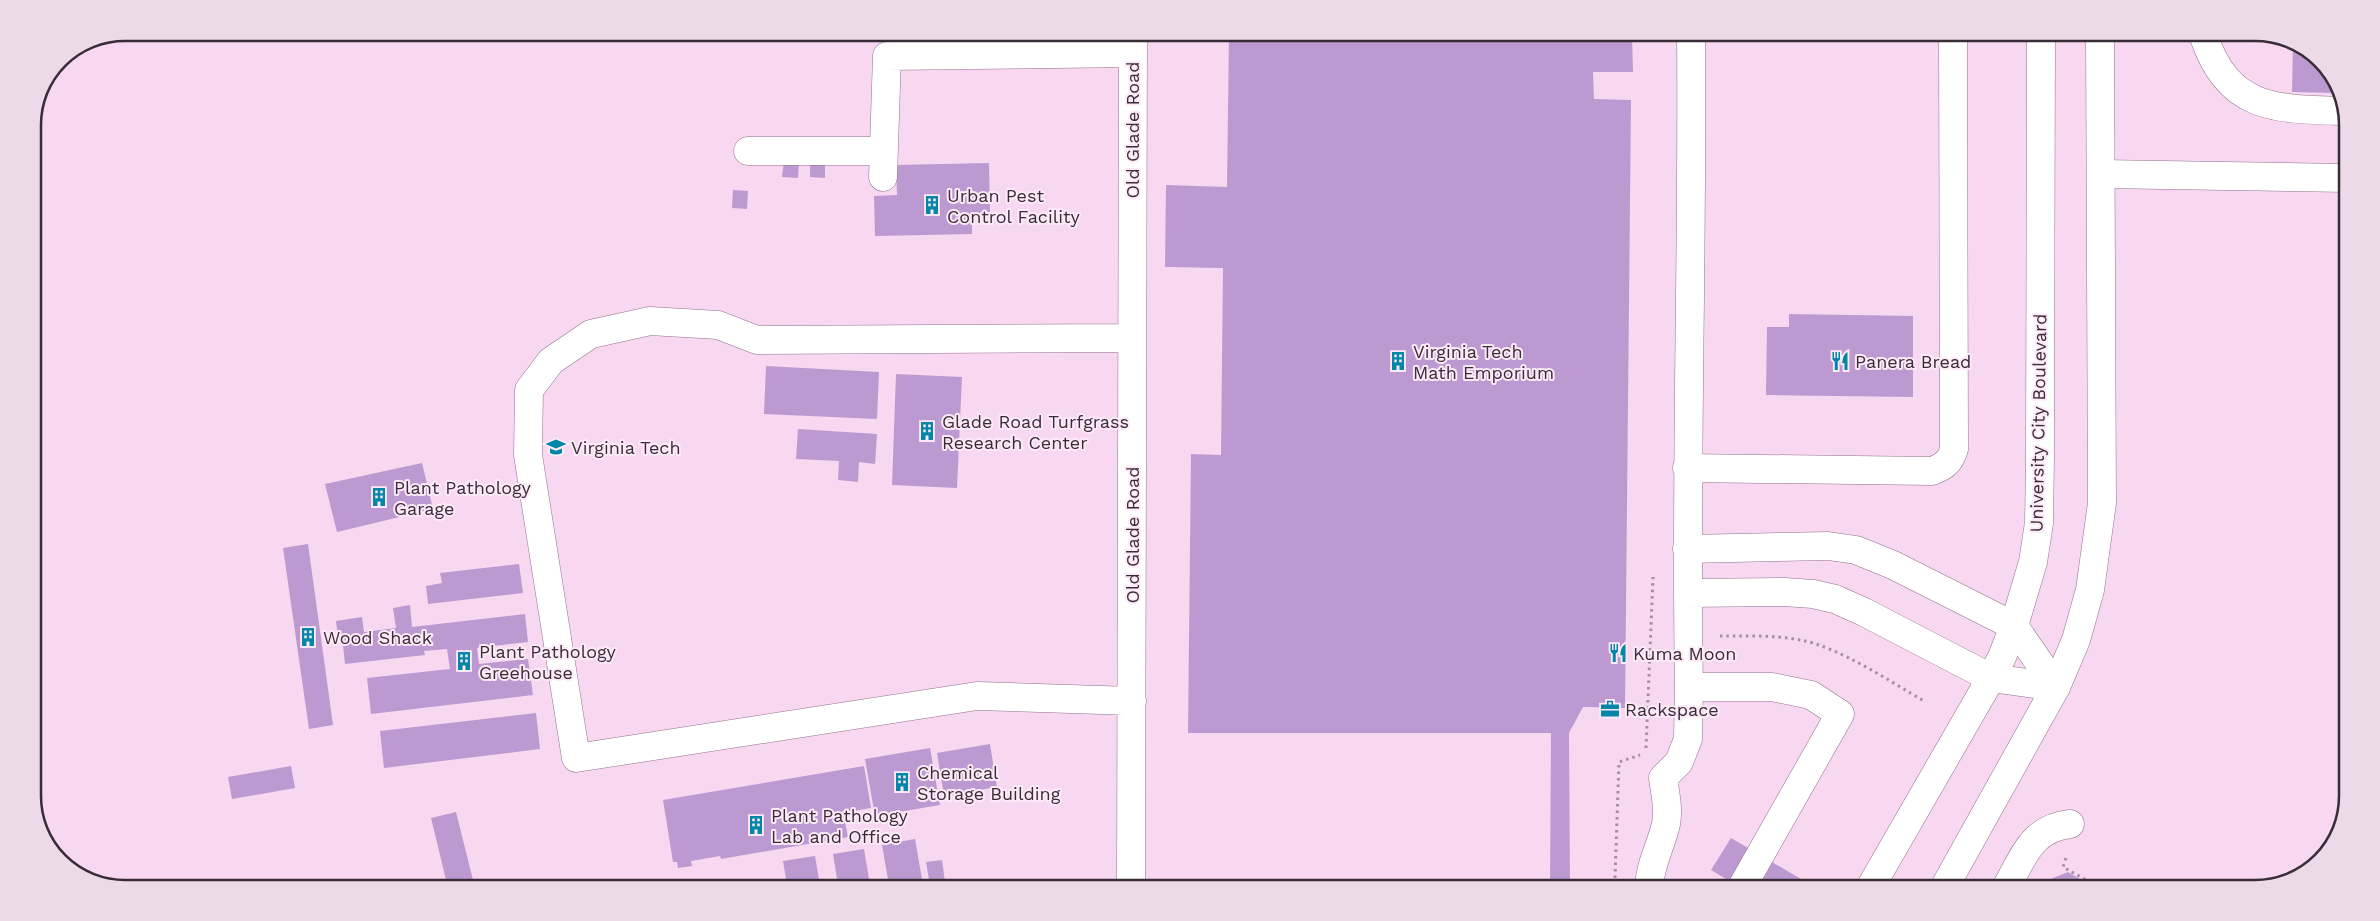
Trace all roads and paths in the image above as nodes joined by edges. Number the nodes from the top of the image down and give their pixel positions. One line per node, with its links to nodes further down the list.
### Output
1 (1691, 41): 12 (main road)
2 (1953, 41): 12 (main road)
3 (2041, 41): 16 (main road, University City Boulevard)
4 (2100, 41): 9 (main road)
5 (2206, 41): 7 (main road)
6 (1132, 44): 8 (main road); 11 (main road, Old Glade Road)
7 (2337, 111)
8 (748, 151)
9 (2102, 174): 10 (main road); 21 (main road)
10 (2339, 178)
11 (1131, 338): 22 (main road, Old Glade Road); 22 (main road)
12 (1687, 468): 13 (main road)
13 (1687, 549): 15 (main road); 16 (main road)
14 (1654, 572): 17 (path)
15 (1688, 593): 18 (main road); 19 (main road)
16 (2014, 626): 19 (main road, University City Boulevard); 21 (main road)
17 (1649, 636): 18 (path); 26 (path)
18 (1688, 637): 20 (main road); 23 (path)
19 (1992, 678): 21 (main road); 29 (main road, University City Boulevard)
20 (1689, 687): 27 (main road); 28 (main road)
21 (2056, 687): 30 (main road)
22 (1132, 701): 25 (main road, Old Glade Road)
23 (1924, 701)
24 (2069, 837): 31 (main road); 32 (path)
25 (1132, 880)
26 (1615, 880)
27 (1649, 880)
28 (1746, 880)
29 (1875, 880)
30 (1948, 880)
31 (2011, 880)
32 (2086, 880)

